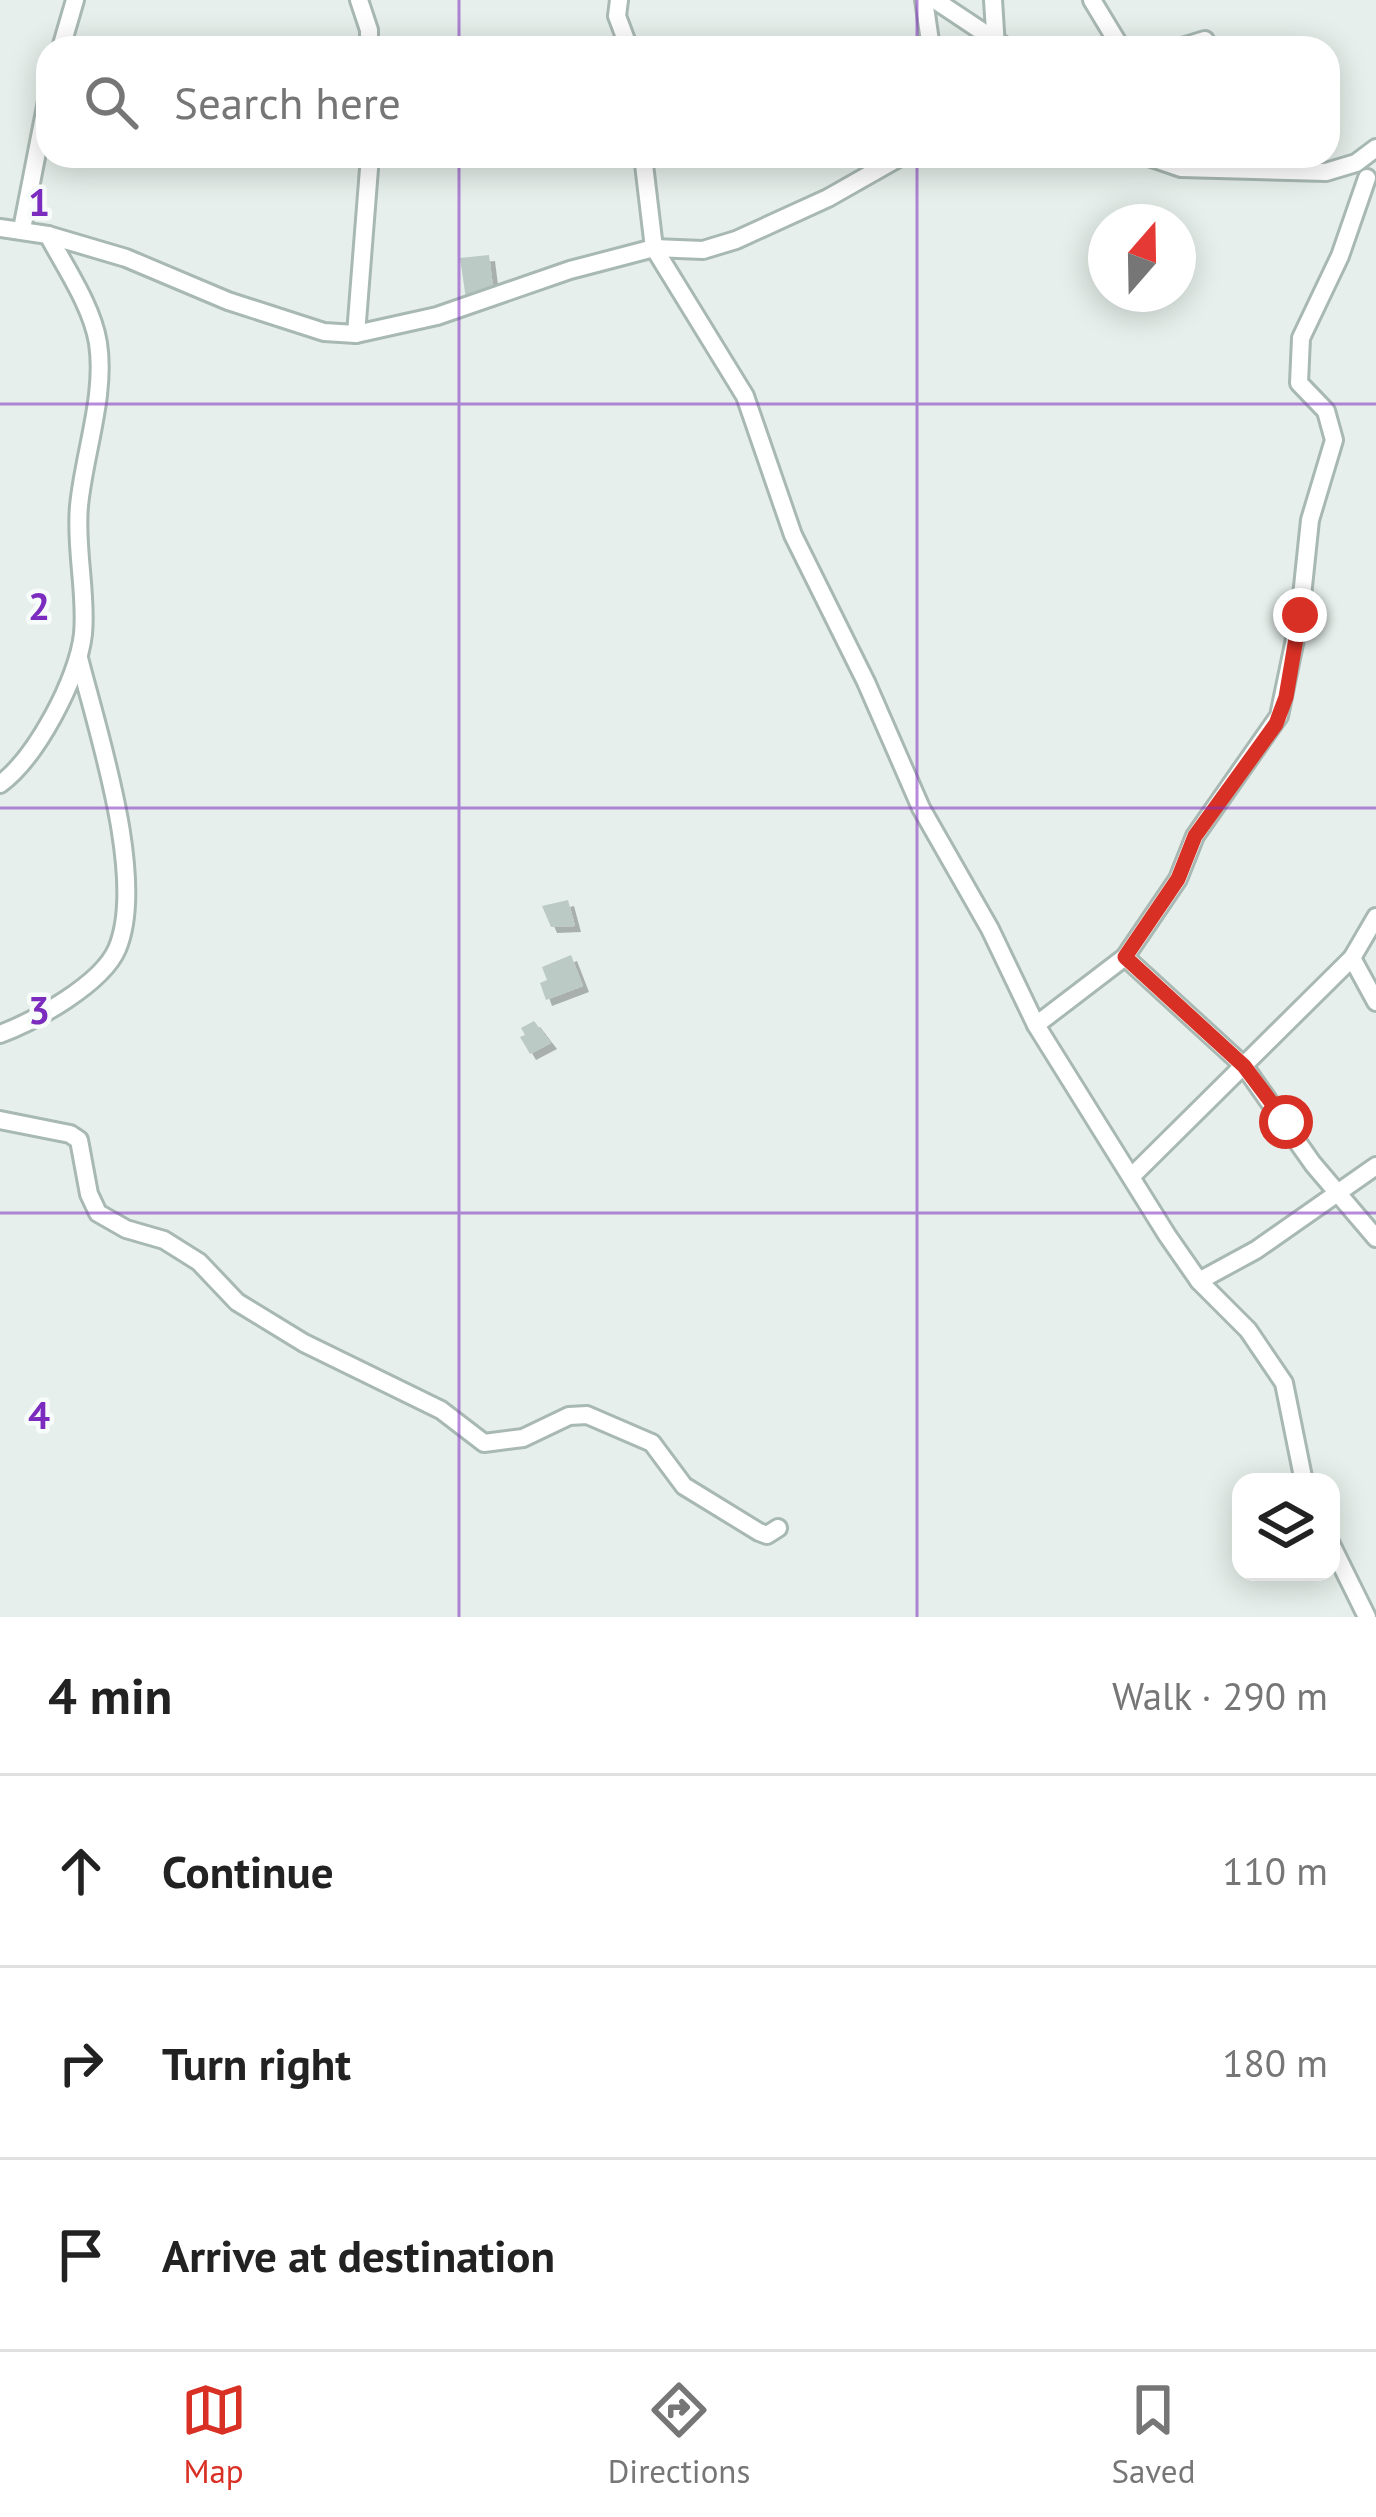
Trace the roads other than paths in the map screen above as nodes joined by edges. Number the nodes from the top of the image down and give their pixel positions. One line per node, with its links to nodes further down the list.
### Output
1 (75, 0): 8 (street)
2 (359, 0): 9 (street)
3 (619, 0): 10 (street)
4 (924, 0): 11 (street)
5 (935, 0): 12 (street)
6 (994, 0): 13 (street)
7 (1091, 0): 14 (street)
8 (64, 36)
9 (369, 36)
10 (624, 36)
11 (929, 36)
12 (986, 36)
13 (999, 36)
14 (1114, 36)
15 (1376, 148): 21 (street)
16 (36, 157): 23 (street)
17 (369, 168): 26 (street)
18 (644, 168): 25 (street)
19 (881, 168): 25 (street)
20 (1286, 168): 21 (street)
21 (1366, 177): 30 (street)
22 (0, 228): 23 (street)
23 (22, 229): 24 (street)
24 (47, 235): 26 (street); 27 (street)
25 (654, 248): 26 (street); 33 (street)
26 (356, 334)
27 (79, 658): 28 (street); 34 (street)
28 (0, 784)
29 (1376, 917): 31 (street)
30 (1125, 957): 33 (street); 35 (street)
31 (1352, 958): 32 (street); 35 (street)
32 (1376, 1002)
33 (1036, 1025): 38 (street)
34 (0, 1034)
35 (1244, 1066): 38 (street); 39 (street)
36 (0, 1120): 43 (street)
37 (1376, 1166): 39 (street)
38 (1132, 1176): 41 (street)
39 (1338, 1194): 40 (street); 41 (street)
40 (1376, 1238)
41 (1199, 1281): 42 (street)
42 (1302, 1473)
43 (778, 1528)
44 (1340, 1562): 45 (street)
45 (1367, 1617)

